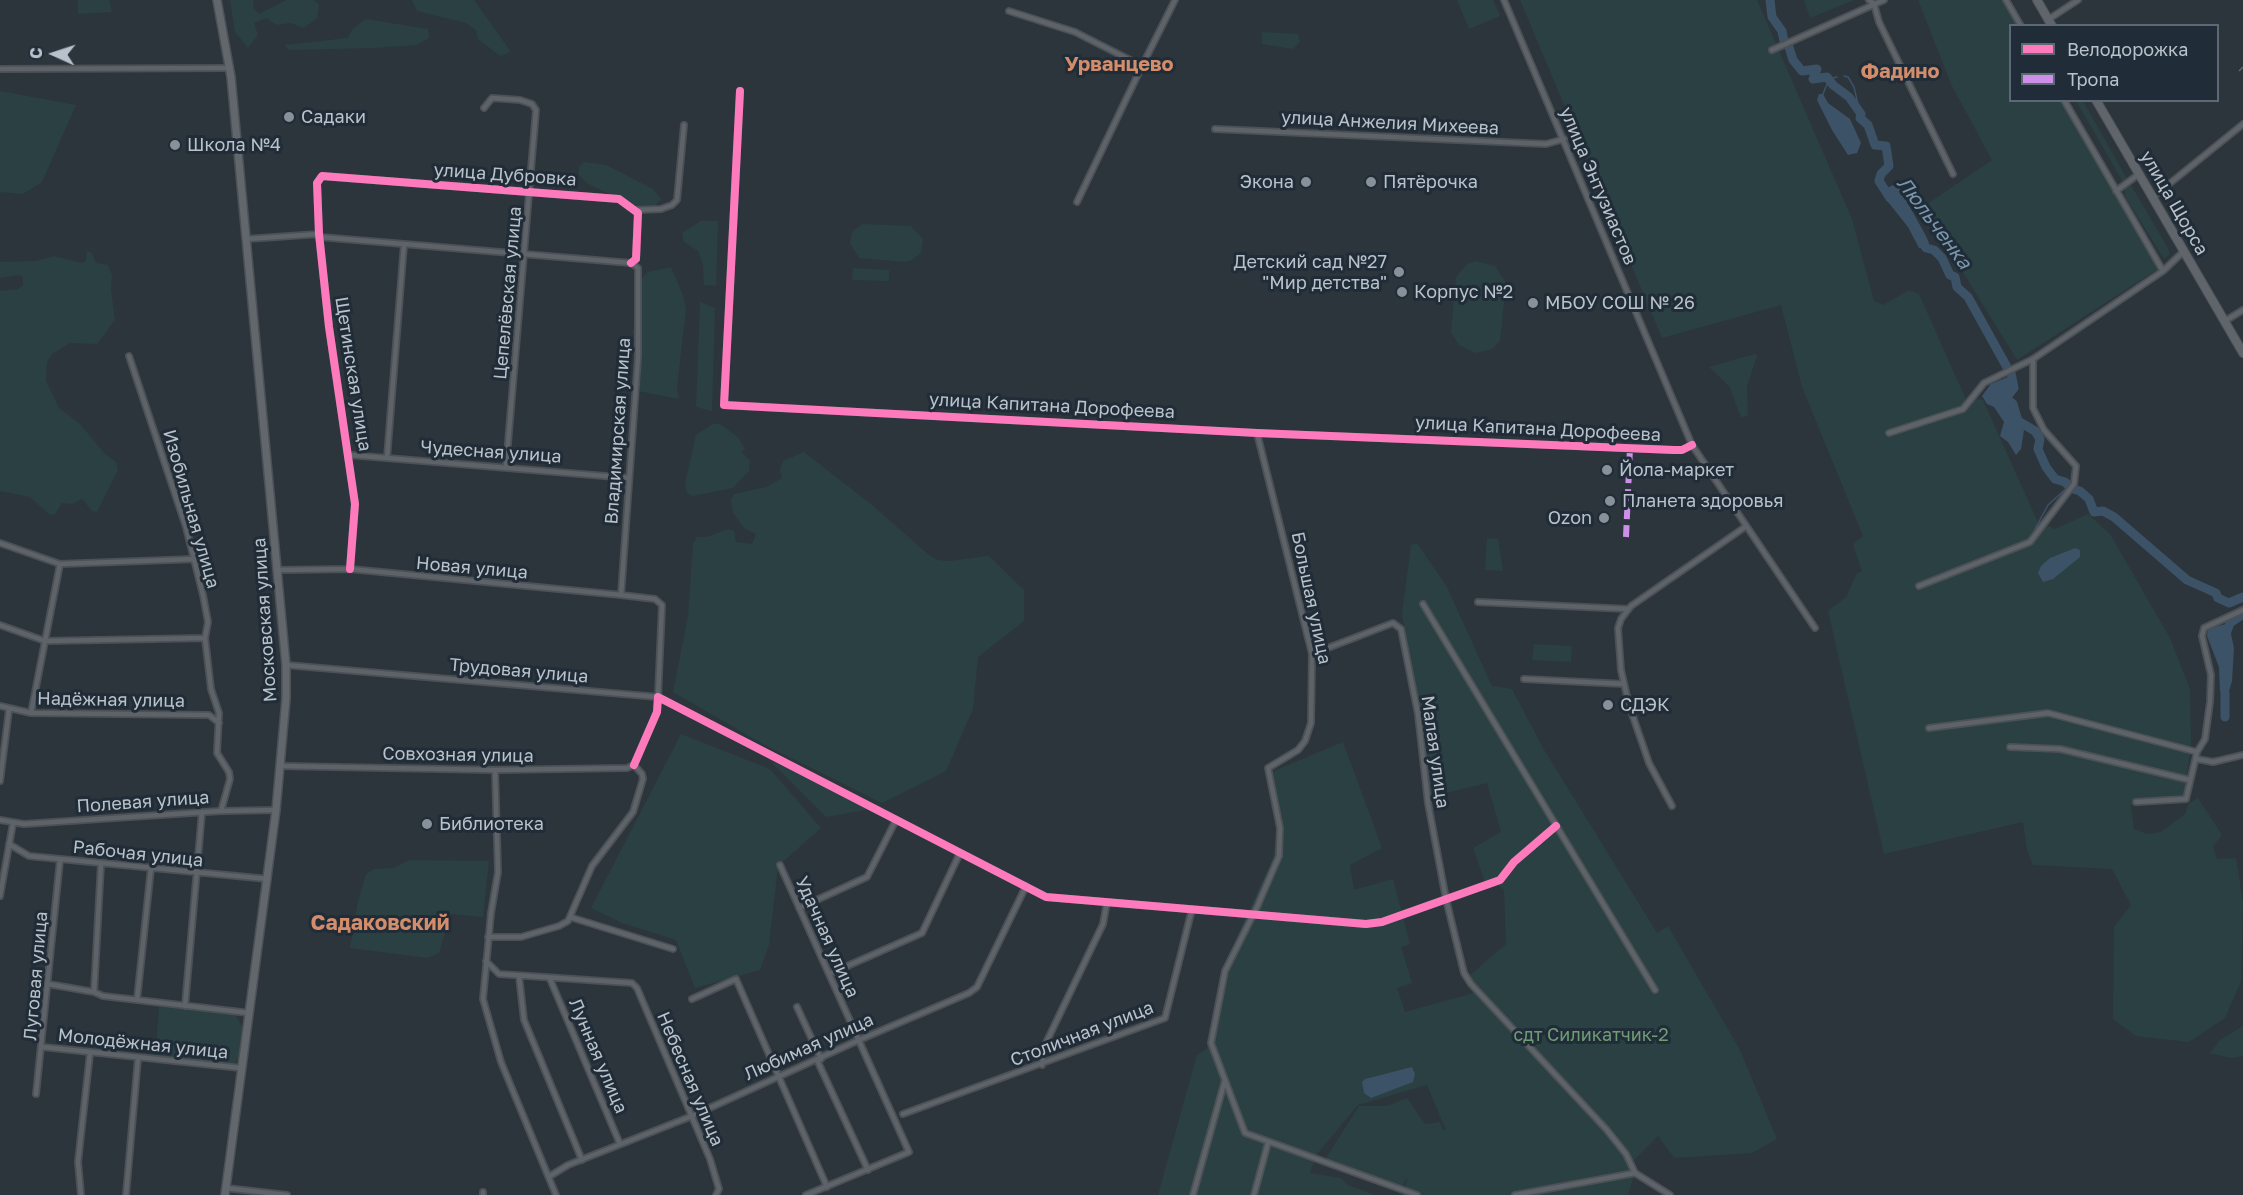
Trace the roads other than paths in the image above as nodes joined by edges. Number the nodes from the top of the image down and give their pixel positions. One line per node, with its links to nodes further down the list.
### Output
1 (217, 0): 15 (main road, Московская улица)
2 (1175, 0): 14 (street)
3 (1504, 0): 24 (street, улица Энтузиастов)
4 (1869, 0): 9 (street)
5 (1884, 0): 9 (street)
6 (2007, 0): 12 (street)
7 (2037, 0): 11 (main road)
8 (2078, 0): 11 (street)
9 (1874, 4): 13 (street); 25 (street)
10 (1009, 11): 14 (street)
11 (2050, 22)
12 (2020, 24)
13 (1772, 50)
14 (1142, 66): 31 (street)
15 (230, 68): 16 (street); 34 (main road, Московская улица)
16 (0, 69)
17 (740, 90): 45 (street, улица Капитана Дорофеева)
18 (2065, 102): 29 (street)
19 (2097, 102): 26 (main road, улица Щорса)
20 (484, 108): 28 (street, Цепелёвская улица)
21 (2243, 124): 30 (street)
22 (684, 125): 32 (street, улица Дубровка)
23 (1215, 129): 24 (street, улица Анжелия Михеева)
24 (1564, 139): 47 (street, улица Энтузиастов)
25 (1953, 174)
26 (2139, 174): 29 (street); 30 (main road, улица Щорса)
27 (317, 183): 28 (street, улица Дубровка); 33 (street, Щетинская улица)
28 (531, 191): 32 (street, улица Дубровка); 37 (street, Цепелёвская улица)
29 (2116, 191): 39 (street)
30 (2153, 197): 36 (main road, улица Щорса)
31 (1077, 202)
32 (633, 209): 38 (street)
33 (319, 236): 34 (street); 35 (street); 48 (street, Щетинская улица)
34 (246, 239): 57 (main road, Московская улица)
35 (404, 244): 37 (street); 49 (street)
36 (2184, 251): 39 (street); 41 (main road, улица Щорса)
37 (524, 254): 38 (street); 50 (street, Цепелёвская улица)
38 (631, 263): 51 (street, Владимирская улица)
39 (2163, 270): 44 (street)
40 (2243, 310): 41 (street)
41 (2225, 321): 42 (main road, улица Щорса)
42 (2243, 353)
43 (129, 356): 54 (street, Изобильная улица)
44 (2033, 359): 46 (street); 58 (street)
45 (1257, 433): 47 (street, улица Капитана Дорофеева); 68 (street, Большая улица)
46 (1888, 433)
47 (1692, 445): 52 (street, улица Энтузиастов)
48 (350, 455): 49 (street, Чудесная улица); 56 (street, Щетинская улица)
49 (387, 458): 50 (street, Чудесная улица)
50 (506, 467): 51 (street, Чудесная улица)
51 (629, 478): 59 (street, Владимирская улица)
52 (1745, 527): 62 (street); 65 (street, улица Энтузиастов)
53 (0, 543): 55 (street)
54 (195, 560): 55 (street); 66 (street, Изобильная улица)
55 (60, 564): 67 (street)
56 (350, 569): 57 (street, Новая улица); 59 (street, Новая улица)
57 (278, 570): 69 (main road, Московская улица)
58 (1919, 586)
59 (621, 595): 72 (street, Новая улица)
60 (1478, 602): 62 (street)
61 (1423, 604): 96 (street)
62 (1628, 609): 71 (street)
63 (2243, 610): 79 (street)
64 (0, 625): 67 (street)
65 (1815, 628)
66 (205, 638): 67 (street); 76 (street, Изобильная улица)
67 (45, 641): 75 (street)
68 (1312, 654): 107 (street, Малая улица); 111 (street, Большая улица)
69 (286, 665): 72 (street, Трудовая улица); 82 (main road, Московская улица)
70 (1524, 680): 71 (street)
71 (1624, 684): 89 (street)
72 (658, 697): 83 (street); 94 (street)
73 (0, 706): 74 (street, Надёжная улица)
74 (9, 710): 75 (street, Надёжная улица); 85 (street)
75 (31, 713): 76 (street, Надёжная улица)
76 (219, 723): 90 (street, Изобильная улица)
77 (1929, 728): 79 (street)
78 (2010, 747): 86 (street)
79 (2197, 752): 81 (street)
80 (2242, 757): 81 (street)
81 (2197, 759): 86 (street)
82 (280, 765): 84 (street, Совхозная улица); 91 (main road, Московская улица)
83 (634, 765): 84 (street, Совхозная улица); 112 (street)
84 (495, 770): 113 (street)
85 (1, 771): 87 (street)
86 (2190, 780): 88 (street)
87 (0, 781)
88 (2136, 802)
89 (1672, 806)
90 (221, 810): 91 (street, Полевая улица); 92 (street, Полевая улица)
91 (276, 810): 104 (main road, Московская улица)
92 (202, 812): 95 (street, Полевая улица); 103 (street)
93 (0, 820): 95 (street, Полевая улица)
94 (896, 820): 98 (street); 109 (street)
95 (13, 823): 97 (street)
96 (1556, 826): 107 (street); 120 (street)
97 (9, 844): 99 (street, Рабочая улица); 106 (street)
98 (960, 853): 105 (street); 116 (street)
99 (60, 860): 100 (street, Рабочая улица); 119 (street, Луговая улица)
100 (101, 864): 102 (street, Рабочая улица); 121 (street)
101 (780, 865): 109 (street, Удачная улица)
102 (151, 868): 103 (street, Рабочая улица); 123 (street)
103 (197, 874): 104 (street, Рабочая улица); 124 (street)
104 (268, 879): 126 (main road, Московская улица)
105 (1026, 886): 108 (street); 127 (street, Любимая улица)
106 (0, 896)
107 (1446, 899): 111 (street); 143 (street, Малая улица)
108 (1107, 902): 110 (street); 132 (street)
109 (799, 908): 116 (street, Удачная улица)
110 (1192, 909): 111 (street); 132 (street, Столичная улица)
111 (1253, 914): 135 (street)
112 (570, 917): 113 (street); 114 (street)
113 (488, 937): 115 (street)
114 (674, 949)
115 (486, 961): 117 (street); 144 (street)
116 (829, 974): 127 (street, Удачная улица)
117 (519, 976): 118 (street); 141 (street)
118 (550, 979): 138 (street, Небесная улица); 140 (street, Лунная улица)
119 (48, 984): 121 (street); 128 (street, Луговая улица)
120 (1655, 990)
121 (94, 992): 123 (street)
122 (692, 999): 134 (street)
123 (138, 1000): 124 (street)
124 (185, 1006): 126 (street)
125 (797, 1007): 131 (street)
126 (249, 1013): 133 (main road, Московская улица)
127 (859, 1040): 131 (street, Любимая улица); 142 (street, Удачная улица)
128 (43, 1047): 129 (street, Молодёжная улица); 136 (street, Луговая улица)
129 (90, 1053): 130 (street, Молодёжная улица); 147 (street)
130 (138, 1058): 133 (street, Молодёжная улица); 148 (street)
131 (819, 1060): 134 (street, Любимая улица); 142 (street)
132 (1042, 1065): 137 (street, Столичная улица)
133 (241, 1068): 146 (main road, Московская улица)
134 (779, 1076): 138 (street, Любимая улица); 145 (street)
135 (1225, 1080): 139 (street); 153 (street)
136 (36, 1094)
137 (903, 1114)
138 (692, 1116): 140 (street, Любимая улица); 151 (street, Небесная улица)
139 (1268, 1143): 154 (street); 155 (street)
140 (620, 1144): 141 (street, Любимая улица)
141 (582, 1160): 144 (street, Любимая улица)
142 (868, 1170): 145 (street)
143 (1635, 1173): 156 (street); 157 (street)
144 (550, 1176): 150 (street)
145 (827, 1187): 152 (street)
146 (226, 1191): 149 (street)
147 (81, 1195)
148 (126, 1195)
149 (287, 1195)
150 (556, 1195)
151 (716, 1195)
152 (806, 1195)
153 (1193, 1195)
154 (1254, 1195)
155 (1417, 1195)
156 (1515, 1195)
157 (1670, 1195)

